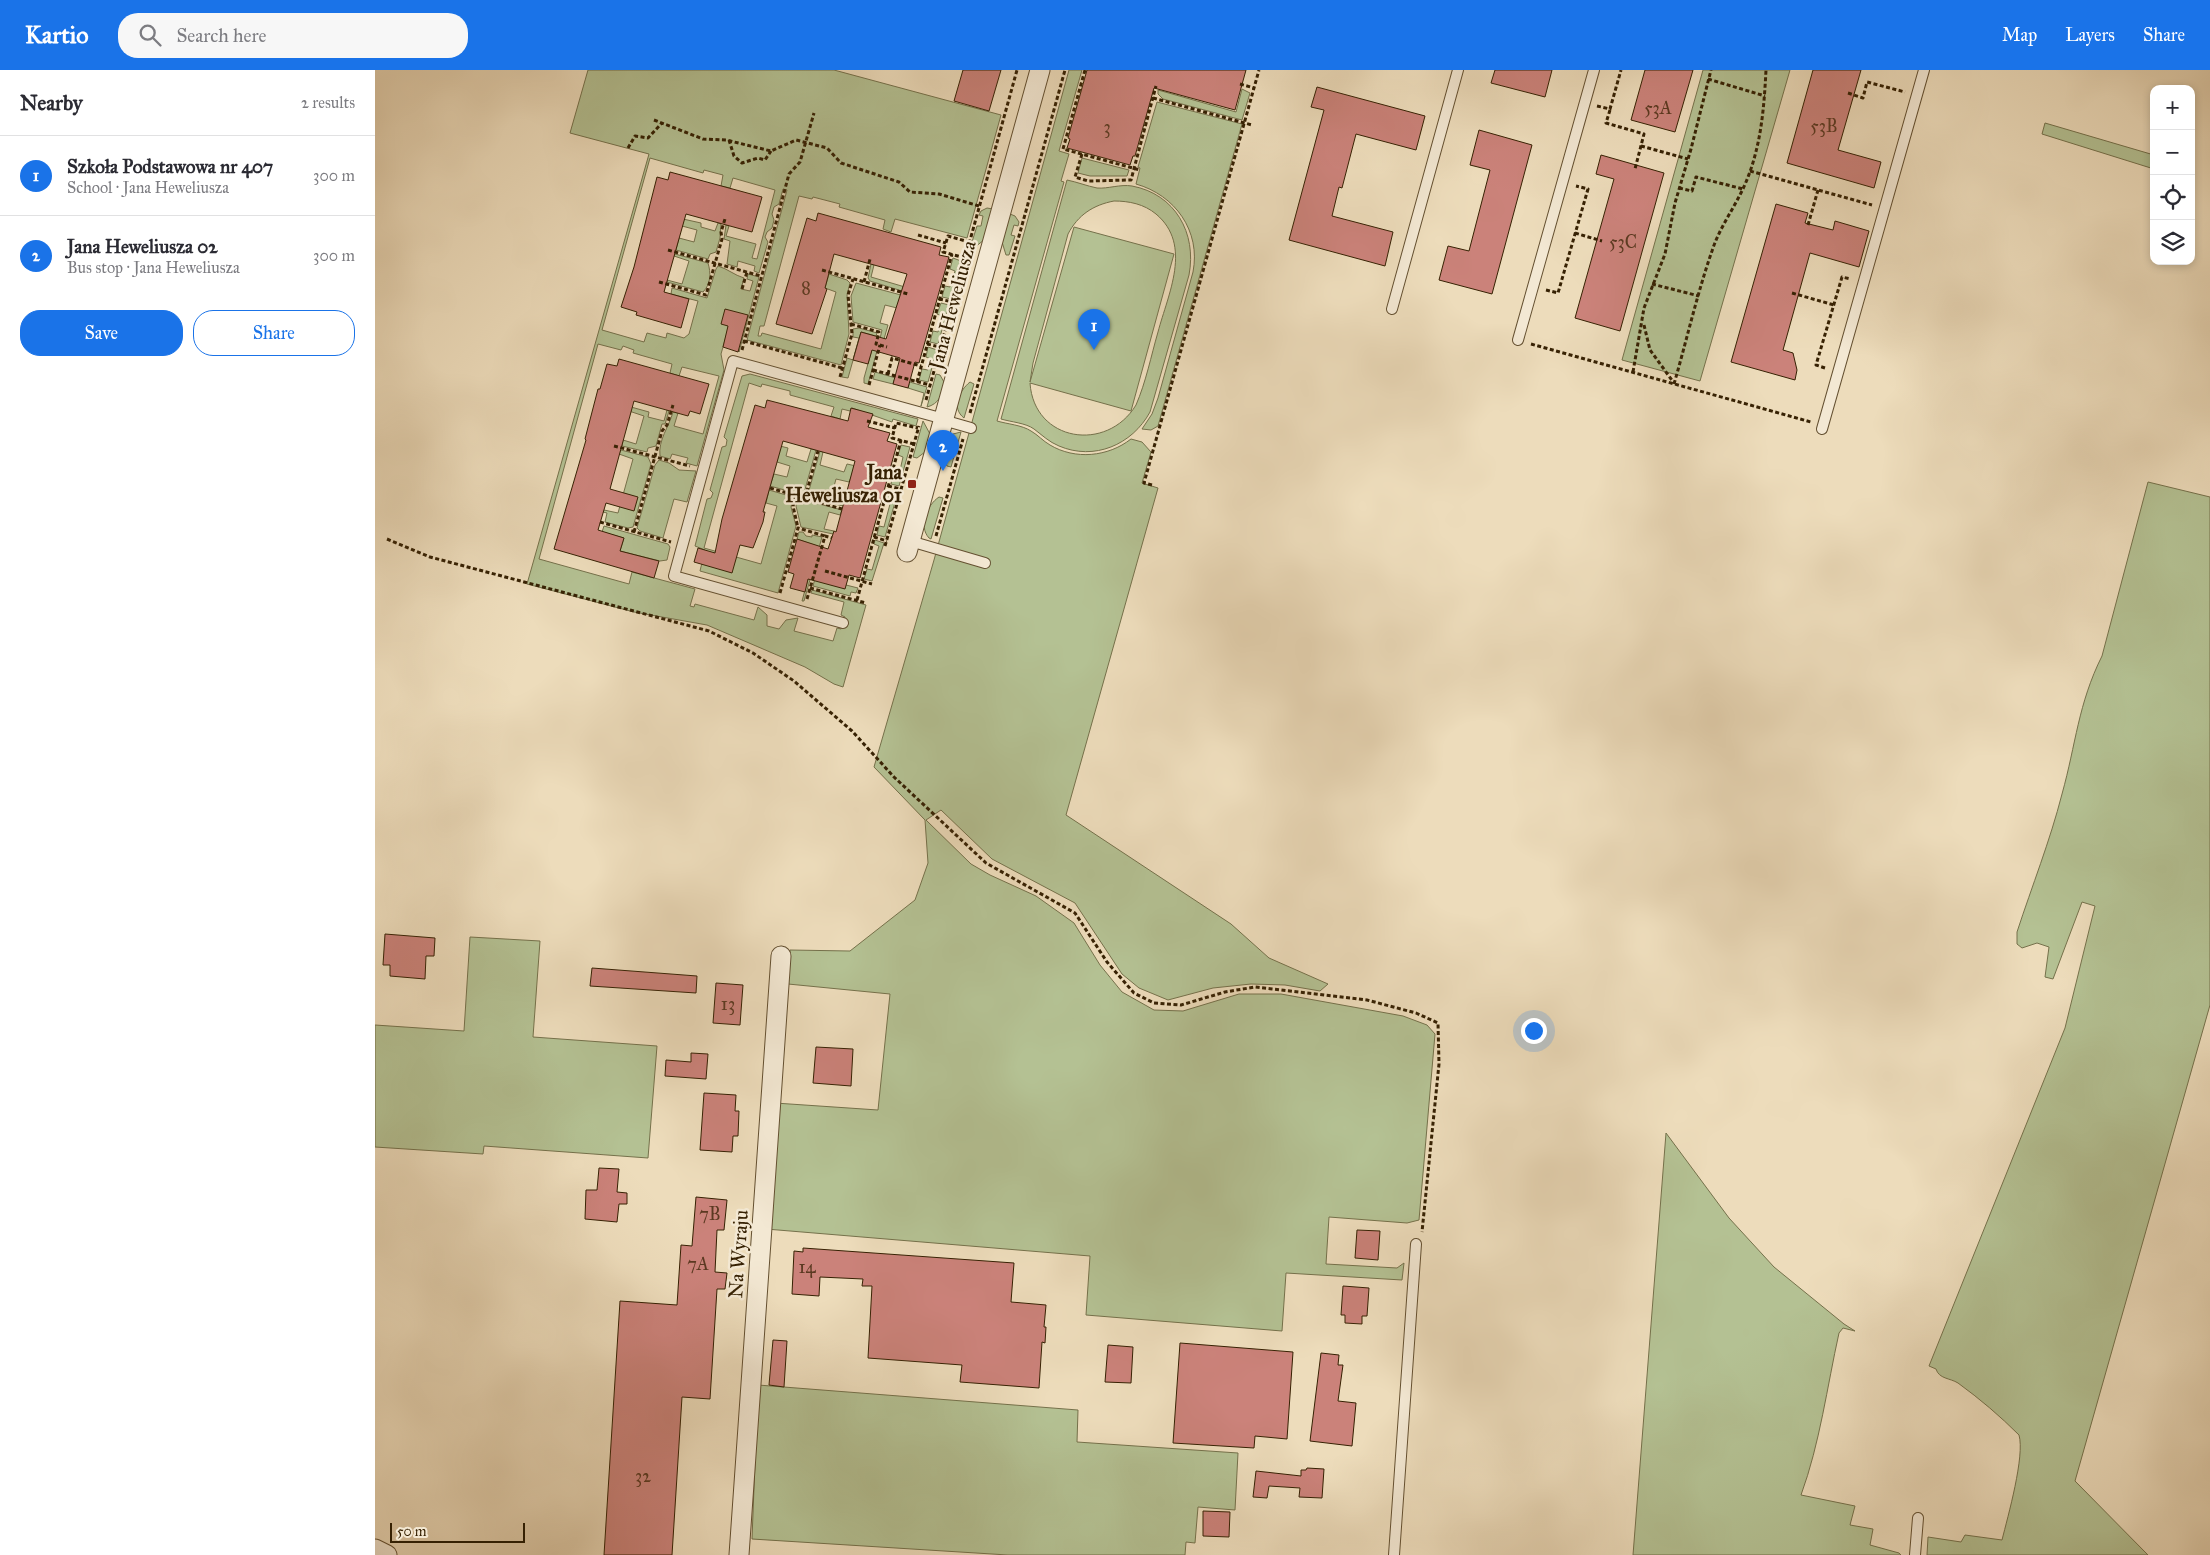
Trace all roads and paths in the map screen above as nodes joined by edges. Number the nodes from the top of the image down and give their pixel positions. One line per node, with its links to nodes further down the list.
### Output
1 (1017, 70): 43 (path)
2 (1040, 70): 97 (street, Jana Heweliusza)
3 (1057, 70): 12 (path)
4 (1085, 70): 33 (path)
5 (1259, 70): 16 (path)
6 (1458, 70): 73 (lane)
7 (1594, 70): 76 (lane)
8 (1621, 70): 21 (path)
9 (1711, 70): 13 (path)
10 (1766, 70): 19 (path)
11 (1924, 70): 100 (lane)
12 (1065, 71): 99 (path)
13 (1708, 79): 19 (path); 34 (path)
14 (1240, 84): 16 (path)
15 (1156, 86): 20 (path)
16 (1253, 88): 26 (path)
17 (1848, 93): 18 (path)
18 (1908, 93)
19 (1765, 96): 38 (path)
20 (1153, 98): 26 (path); 35 (path)
21 (1610, 109): 23 (path); 30 (path)
22 (814, 113): 29 (path)
23 (1592, 114)
24 (654, 120): 25 (path)
25 (662, 123): 28 (path); 31 (path)
26 (1244, 123): 27 (path); 109 (path)
27 (1252, 125)
28 (729, 140): 32 (path); 32 (path)
29 (805, 143): 32 (path); 43 (path); 60 (path)
30 (1641, 146): 34 (path); 36 (path)
31 (627, 148)
32 (771, 151)
33 (1082, 154): 35 (path); 35 (path)
34 (1688, 159): 40 (path)
35 (1134, 168): 37 (path)
36 (1635, 169)
37 (1139, 170)
38 (1750, 171): 41 (path); 42 (path)
39 (1572, 185): 47 (path)
40 (1679, 188): 41 (path); 64 (path)
41 (1743, 189): 69 (path)
42 (1818, 190): 44 (path); 46 (path)
43 (979, 206): 50 (path)
44 (1875, 206)
45 (725, 219): 56 (path)
46 (1808, 225)
47 (1575, 233): 49 (path); 66 (path)
48 (918, 235): 51 (path)
49 (1601, 241)
50 (969, 242): 51 (path); 54 (path)
51 (946, 243): 53 (path)
52 (668, 250): 56 (path)
53 (952, 254): 54 (path); 70 (path)
54 (965, 258): 71 (path)
55 (870, 259): 63 (path)
56 (715, 263): 58 (path); 62 (path)
57 (822, 270): 61 (path)
58 (747, 272): 60 (path); 65 (path)
59 (1856, 273): 72 (path)
60 (761, 276): 77 (path)
61 (853, 279): 63 (path); 75 (path)
62 (659, 282)
63 (864, 282): 68 (path)
64 (1652, 284): 69 (path); 74 (path)
65 (742, 289)
66 (1543, 289)
67 (1792, 293): 72 (path)
68 (908, 294)
69 (1699, 296): 90 (path)
70 (939, 299): 71 (path); 78 (path)
71 (953, 302): 81 (path)
72 (1833, 305): 85 (path)
73 (1392, 309)
74 (1643, 320): 87 (path); 90 (path)
75 (851, 324): 79 (path); 84 (path)
76 (1518, 340): 87 (path)
77 (744, 341): 82 (path); 84 (path)
78 (927, 344): 81 (path); 83 (path)
79 (880, 345): 80 (path); 86 (path)
80 (887, 347)
81 (940, 348): 91 (path)
82 (738, 362): 92 (lane); 108 (lane)
83 (921, 366): 88 (path); 89 (path)
84 (842, 368): 92 (path)
85 (1829, 369)
86 (873, 370): 88 (path); 93 (path)
87 (1633, 372): 90 (path)
88 (888, 374): 89 (path)
89 (917, 382): 91 (path)
90 (1674, 384): 100 (path)
91 (930, 386): 95 (path)
92 (836, 389): 93 (lane)
93 (866, 398): 97 (lane)
94 (673, 405): 107 (path)
95 (924, 406)
96 (920, 420): 102 (path)
97 (944, 420): 99 (lane); 127 (street, Jana Heweliusza)
98 (867, 421): 101 (path)
99 (968, 427): 124 (path)
100 (1823, 427)
101 (895, 428): 102 (path); 103 (path)
102 (918, 428): 104 (path)
103 (901, 440): 104 (path); 110 (path)
104 (914, 444): 112 (path)
105 (614, 446): 107 (path)
106 (818, 451): 114 (path)
107 (655, 457): 108 (path); 118 (path)
108 (703, 470): 125 (lane)
109 (1152, 485)
110 (888, 486): 112 (path); 120 (path)
111 (770, 488): 113 (path)
112 (901, 489): 123 (path)
113 (796, 496): 114 (path); 117 (path)
114 (805, 498): 115 (path)
115 (842, 509)
116 (601, 522): 118 (path)
117 (798, 528): 119 (path); 133 (path)
118 (634, 532): 125 (path)
119 (825, 536): 121 (path); 132 (path)
120 (874, 537): 123 (path); 130 (path)
121 (832, 538)
122 (387, 539): 139 (path)
123 (887, 540): 126 (path)
124 (935, 540)
125 (683, 545): 136 (lane)
126 (885, 546)
127 (909, 546): 128 (lane)
128 (985, 563)
129 (825, 571): 130 (path)
130 (862, 581): 131 (path); 134 (path)
131 (872, 584)
132 (810, 588): 134 (path); 136 (path)
133 (771, 594)
134 (857, 600): 135 (path)
135 (866, 603)
136 (804, 612): 137 (lane)
137 (843, 623)
138 (781, 956): 143 (street, Na Wyraju)
139 (1416, 1244): 144 (lane)
140 (1918, 1518): 145 (lane)
141 (375, 1549): 142 (street)
142 (387, 1555)
143 (739, 1555)
144 (1394, 1555)
145 (1915, 1555)

